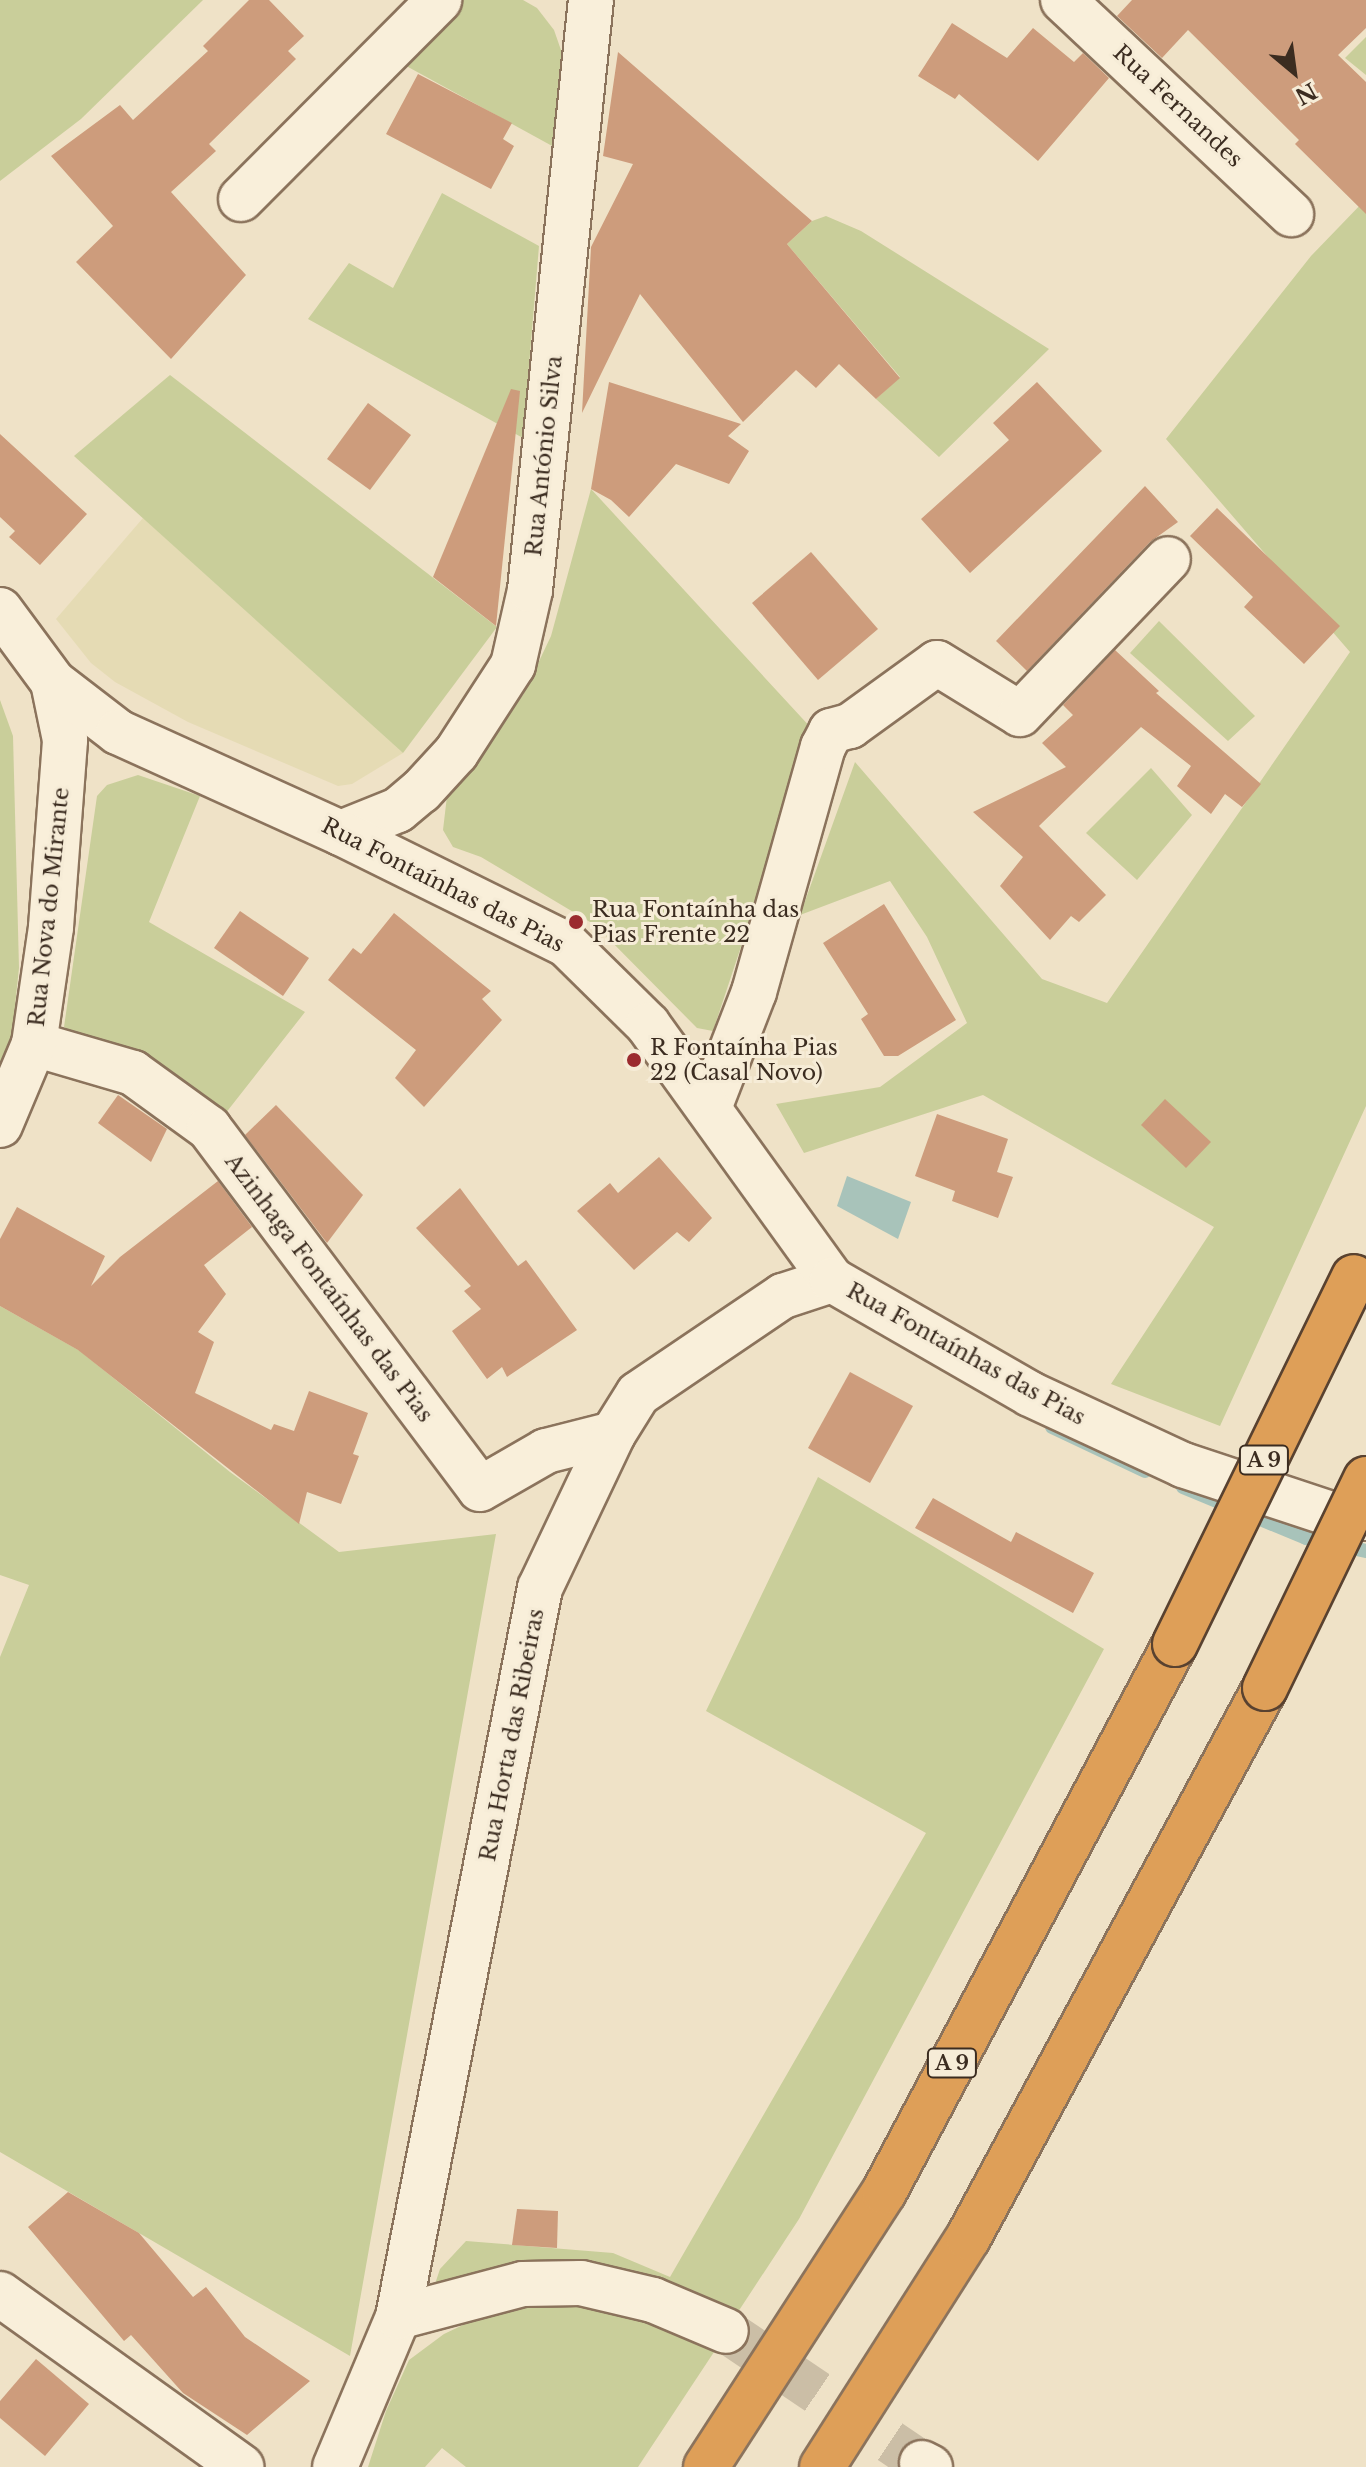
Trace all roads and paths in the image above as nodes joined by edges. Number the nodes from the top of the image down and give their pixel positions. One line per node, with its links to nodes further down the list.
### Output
1 (439, 0): 4 (street)
2 (591, 0): 9 (street, Rua António Silva)
3 (1063, 0): 5 (street, Rua Fernandes)
4 (241, 199)
5 (1291, 214)
6 (1168, 559): 11 (street)
7 (0, 610): 8 (street, Rua Fontaínhas das Pias)
8 (53, 682): 9 (street, Rua Fontaínhas das Pias); 10 (street, Rua Nova do Mirante)
9 (341, 833): 11 (street, Rua Fontaínhas das Pias)
10 (34, 1044): 12 (street, Rua Nova do Mirante); 15 (street, Azinhaga Fontaínhas das Pias)
11 (709, 1108): 14 (street, Rua Fontaínhas das Pias)
12 (0, 1125)
13 (1360, 1265): 23 (highway, A 9, bridge)
14 (832, 1280): 15 (street, Rua Horta das Ribeiras); 17 (street, Rua Fontaínhas das Pias)
15 (613, 1434): 19 (street, Rua Horta das Ribeiras)
16 (1366, 1479): 24 (highway, bridge)
17 (1366, 1518)
18 (0, 2294): 21 (street)
19 (398, 2317): 20 (street); 22 (street, Rua Horta das Ribeiras)
20 (726, 2331)
21 (242, 2467)
22 (335, 2467)
23 (706, 2467)
24 (822, 2467)

